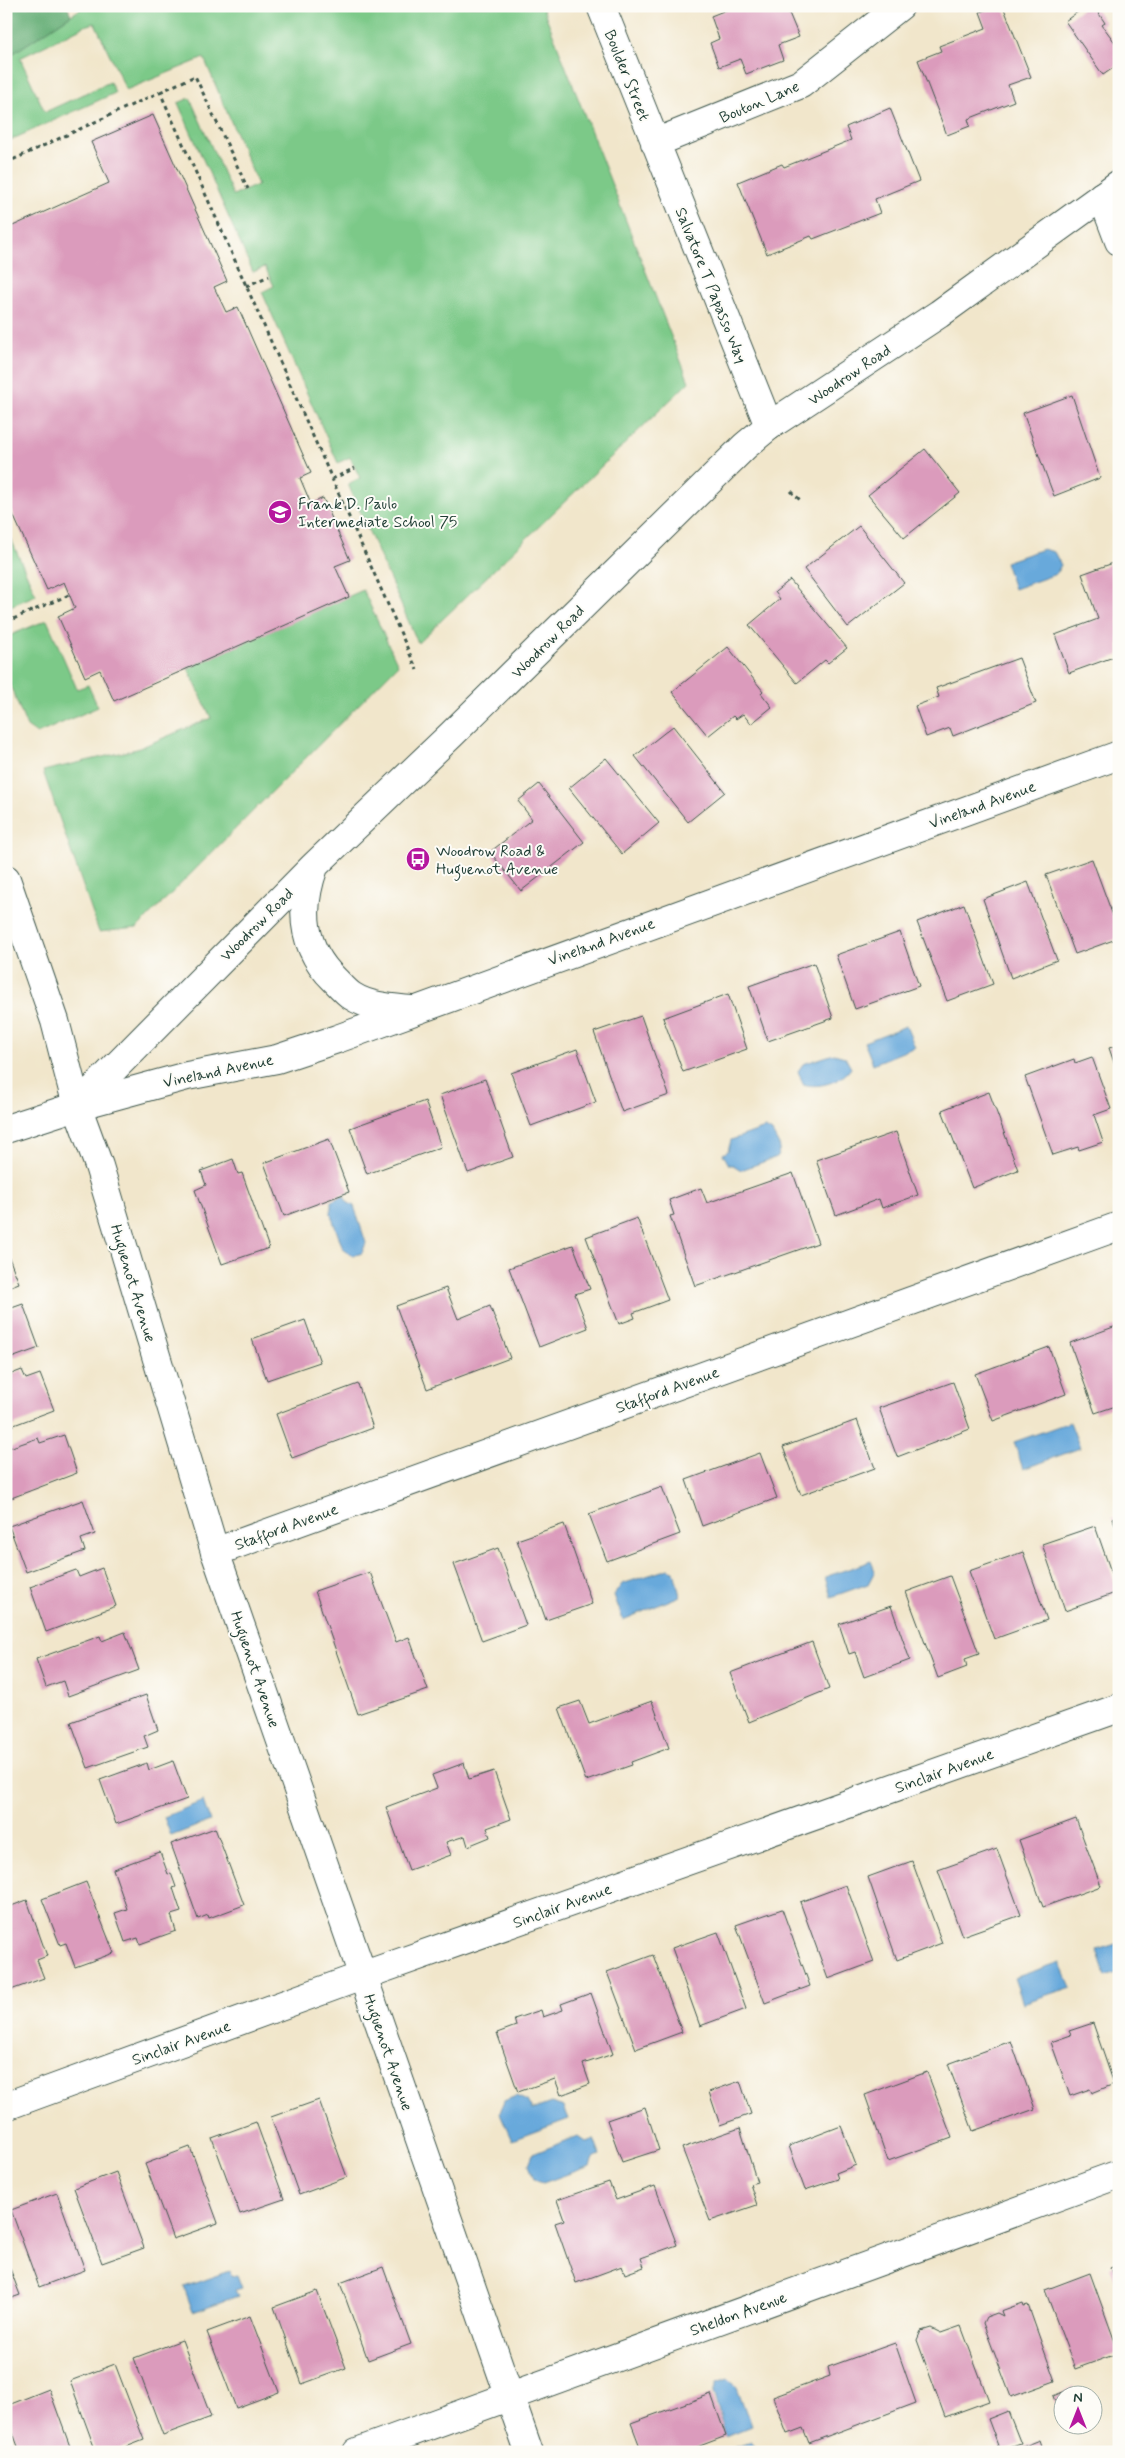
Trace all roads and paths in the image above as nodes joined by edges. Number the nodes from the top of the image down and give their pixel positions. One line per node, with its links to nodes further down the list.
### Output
1 (601, 6): 4 (street, Boulder Street)
2 (900, 6): 4 (street, Bouton Lane)
3 (160, 92): 5 (path); 6 (path); 10 (path)
4 (655, 143): 11 (street, Salvatore T Papasso Way)
5 (6, 163)
6 (248, 190)
7 (1111, 190): 8 (street); 11 (street, Woodrow Road)
8 (1119, 241)
9 (269, 276): 10 (path)
10 (246, 286): 13 (path)
11 (769, 426): 20 (street, Woodrow Road)
12 (355, 468): 13 (path)
13 (332, 479): 18 (path)
14 (791, 491): 15 (path)
15 (801, 501)
16 (69, 595): 17 (path)
17 (6, 622)
18 (416, 670)
19 (1119, 754): 22 (street, Vineland Avenue)
20 (314, 866): 22 (street); 25 (street, Woodrow Road)
21 (6, 879): 25 (street, Huguenot Avenue)
22 (411, 1010): 25 (street, Vineland Avenue)
23 (6, 1050): 24 (path)
24 (11, 1050)
25 (77, 1106): 26 (street, Woodrow Road); 28 (street, Huguenot Avenue)
26 (6, 1129)
27 (1119, 1226): 28 (street, Stafford Avenue)
28 (215, 1552): 30 (street, Huguenot Avenue)
29 (1119, 1708): 30 (street, Sinclair Avenue)
30 (362, 1976): 31 (street, Sinclair Avenue); 33 (street, Huguenot Avenue)
31 (6, 2106)
32 (1119, 2174): 33 (street, Sheldon Avenue)
33 (510, 2396): 34 (street, Sheldon Avenue); 35 (street, Huguenot Avenue)
34 (356, 2452)
35 (529, 2452)

